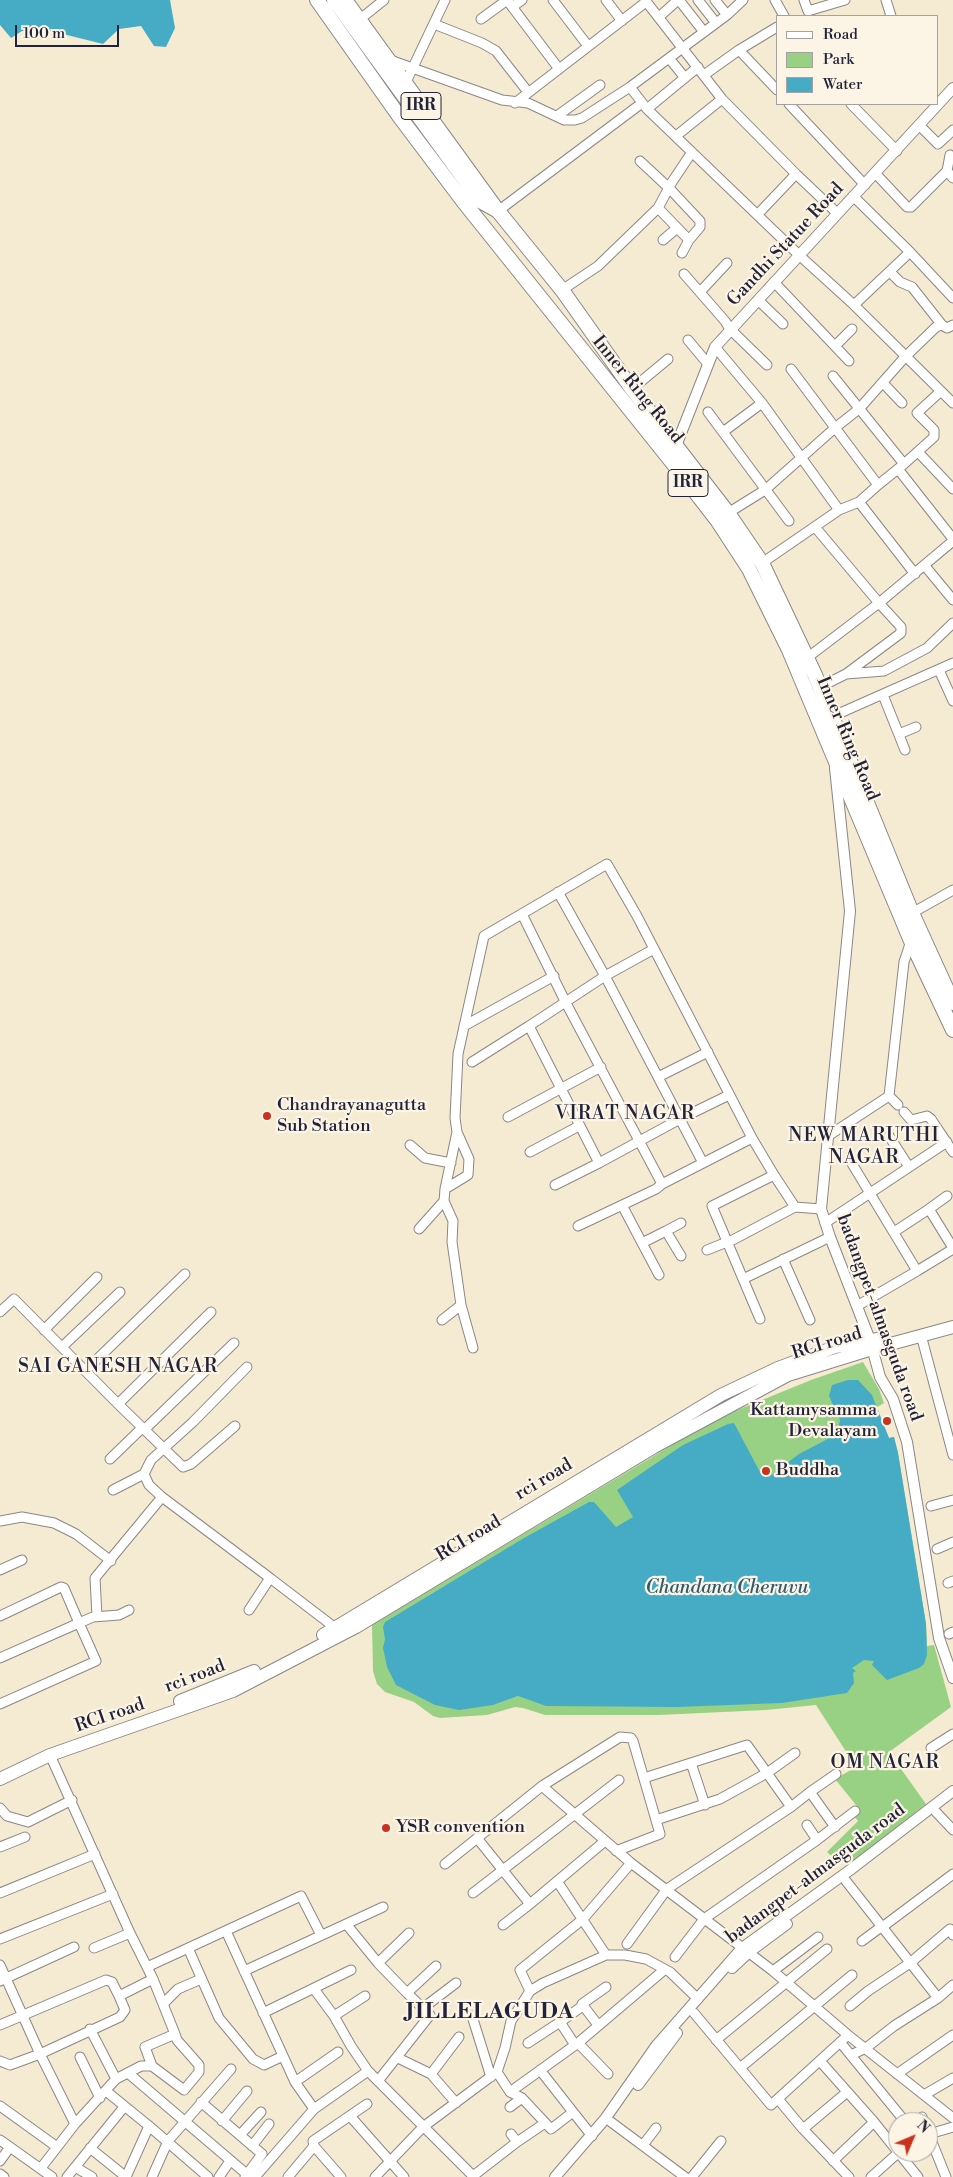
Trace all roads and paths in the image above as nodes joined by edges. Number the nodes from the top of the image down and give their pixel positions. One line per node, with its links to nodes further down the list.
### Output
1 (317, 0): 142 (main road, Inner Ring Road / IRR)
2 (334, 0): 69 (main road)
3 (345, 0): 24 (main road, Inner Ring Road / IRR)
4 (384, 0): 24 (street)
5 (445, 0): 27 (street)
6 (522, 0): 18 (street)
7 (553, 0): 30 (street)
8 (606, 0): 25 (street)
9 (679, 0): 22 (street); 29 (street)
10 (698, 0): 26 (street)
11 (715, 0): 19 (street)
12 (743, 0): 19 (street)
13 (775, 0): 20 (street)
14 (804, 0): 15 (street)
15 (845, 0)
16 (886, 0): 21 (street)
17 (645, 1): 22 (street); 25 (street)
18 (509, 3): 23 (street); 37 (street)
19 (727, 15): 26 (street)
20 (783, 15)
21 (891, 15)
22 (659, 18): 31 (street)
23 (481, 19)
24 (359, 20): 34 (main road, Inner Ring Road / IRR)
25 (622, 21): 30 (street)
26 (716, 23): 29 (street)
27 (434, 24): 36 (street); 45 (street)
28 (776, 28): 32 (street)
29 (704, 32): 31 (street)
30 (588, 46): 37 (street)
31 (683, 49): 33 (street); 35 (street)
32 (739, 50): 38 (street); 44 (street)
33 (669, 58): 39 (street); 42 (street)
34 (390, 60): 36 (street); 40 (main road, Inner Ring Road / IRR)
35 (698, 67): 38 (street); 39 (street)
36 (414, 68): 40 (street); 48 (street)
37 (559, 69): 45 (street)
38 (704, 75): 47 (street)
39 (685, 78): 51 (street)
40 (406, 82): 69 (main road, Inner Ring Road / IRR)
41 (600, 85): 46 (street)
42 (630, 87): 51 (street); 52 (street)
43 (953, 88): 54 (street, Gandhi Statue Road)
44 (776, 89)
45 (528, 92): 48 (street)
46 (587, 94): 52 (street); 53 (street)
47 (722, 99): 56 (street); 62 (street)
48 (515, 102): 53 (street)
49 (790, 105): 65 (street)
50 (852, 105): 58 (street)
51 (644, 106): 56 (street); 69 (street)
52 (597, 109): 53 (street)
53 (556, 116)
54 (920, 126): 57 (street); 58 (street, Gandhi Statue Road)
55 (953, 130): 57 (street)
56 (676, 136): 59 (street)
57 (938, 144): 60 (street)
58 (897, 150): 63 (street, Gandhi Statue Road)
59 (692, 152): 66 (street); 71 (street)
60 (951, 154): 64 (street)
61 (640, 161): 66 (street)
62 (796, 174): 70 (street); 71 (street)
63 (876, 174): 64 (street); 65 (street, Gandhi Statue Road)
64 (950, 174)
65 (865, 185): 67 (street, Gandhi Statue Road)
66 (670, 189): 68 (street); 74 (street)
67 (853, 196): 70 (street, Gandhi Statue Road); 75 (street)
68 (658, 208): 72 (street); 82 (street)
69 (498, 211): 82 (main road, Inner Ring Road / IRR)
70 (837, 213): 77 (street, Gandhi Statue Road)
71 (758, 214): 77 (street)
72 (677, 228): 73 (street); 74 (street)
73 (663, 240)
74 (689, 240): 76 (street)
75 (910, 252): 79 (street); 84 (street)
76 (682, 253)
77 (798, 254): 81 (street, Gandhi Statue Road); 86 (street)
78 (727, 263): 83 (street)
79 (890, 272): 86 (street); 88 (street)
80 (684, 274): 83 (street)
81 (774, 282): 85 (street, Gandhi Statue Road); 93 (street)
82 (562, 290): 103 (main road, Inner Ring Road / IRR)
83 (700, 292): 90 (street)
84 (953, 298)
85 (758, 300): 87 (street); 90 (street, Gandhi Statue Road)
86 (854, 305): 95 (street)
87 (783, 324)
88 (942, 325): 89 (street); 95 (street)
89 (953, 325)
90 (730, 329): 94 (street, Gandhi Statue Road); 99 (street)
91 (852, 329): 93 (street)
92 (688, 340): 98 (street)
93 (835, 346): 97 (street)
94 (715, 347): 98 (street, Gandhi Statue Road); 105 (street)
95 (905, 357): 102 (street); 104 (street)
96 (668, 359): 103 (street)
97 (849, 361)
98 (708, 364): 112 (street, Gandhi Statue Road)
99 (767, 365)
100 (791, 369): 110 (street)
101 (833, 376): 108 (street)
102 (883, 383): 106 (street); 108 (street)
103 (632, 389): 112 (main road, Inner Ring Road / IRR)
104 (941, 391): 107 (street); 113 (street)
105 (762, 403): 111 (street); 114 (street)
106 (902, 403)
107 (953, 403)
108 (859, 409): 110 (street); 115 (street)
109 (708, 412): 111 (street)
110 (836, 427): 114 (street); 116 (street)
111 (723, 432): 118 (street)
112 (676, 446): 121 (main road, Inner Ring Road / IRR)
113 (918, 452): 115 (street); 117 (street)
114 (801, 459): 118 (street); 120 (street)
115 (901, 467): 116 (street); 124 (street)
116 (878, 485): 119 (street)
117 (953, 489)
118 (765, 490): 121 (street); 122 (street)
119 (859, 502): 120 (street); 127 (street)
120 (839, 510): 123 (street)
121 (728, 512): 125 (main road, Inner Ring Road / IRR)
122 (789, 521)
123 (815, 527): 125 (street); 129 (street)
124 (953, 540): 126 (street)
125 (762, 563): 131 (main road, Inner Ring Road / IRR)
126 (925, 566): 127 (street); 128 (street)
127 (915, 574): 129 (street)
128 (953, 600)
129 (879, 603): 131 (street); 134 (street)
130 (953, 623): 134 (street)
131 (807, 658): 135 (main road, Inner Ring Road / IRR)
132 (953, 663): 133 (street)
133 (940, 670): 136 (street); 137 (street)
134 (846, 674): 135 (street)
135 (820, 688): 138 (main road, Inner Ring Road / IRR)
136 (883, 694): 138 (street); 140 (street)
137 (953, 701)
138 (831, 717): 145 (main road, Inner Ring Road / IRR)
139 (916, 727): 140 (street)
140 (899, 734): 141 (street)
141 (905, 750)
142 (833, 757): 147 (main road, Inner Ring Road / IRR); 167 (street, badangpet-almasguda road)
143 (953, 890): 145 (street)
144 (558, 892): 146 (street); 148 (street); 150 (street)
145 (912, 913): 152 (main road, Inner Ring Road / IRR)
146 (522, 914): 149 (street); 153 (street)
147 (911, 941): 155 (main road, Inner Ring Road / IRR); 162 (street)
148 (654, 949): 150 (street); 156 (street)
149 (554, 976): 151 (street); 153 (street)
150 (605, 976): 151 (street); 159 (street)
151 (566, 1003): 154 (street); 158 (street)
152 (953, 1003)
153 (464, 1026): 166 (street)
154 (529, 1026): 157 (street); 160 (street)
155 (953, 1030)
156 (708, 1052): 159 (street); 161 (street)
157 (472, 1062)
158 (601, 1067): 160 (street); 170 (street)
159 (658, 1076): 164 (street)
160 (560, 1090): 163 (street); 165 (street)
161 (729, 1095): 164 (street); 169 (street)
162 (889, 1096): 167 (street); 172 (street)
163 (508, 1117)
164 (680, 1118): 170 (street); 177 (street)
165 (579, 1126): 173 (street); 176 (street)
166 (457, 1132): 175 (street); 182 (street)
167 (828, 1136): 188 (street, badangpet-almasguda road)
168 (889, 1136): 178 (street)
169 (752, 1138): 177 (street); 179 (street)
170 (639, 1142): 176 (street); 180 (street)
171 (410, 1145): 175 (street)
172 (951, 1147): 178 (street)
173 (530, 1152)
174 (851, 1162): 183 (street)
175 (451, 1163): 182 (street)
176 (599, 1163): 181 (street)
177 (703, 1163): 180 (street)
178 (909, 1167): 183 (street)
179 (774, 1175): 187 (street); 197 (street)
180 (662, 1184): 186 (street)
181 (555, 1185)
182 (445, 1190): 185 (street)
183 (870, 1192): 191 (street); 195 (street)
184 (946, 1196): 189 (street)
185 (444, 1201): 193 (street); 209 (street)
186 (622, 1205): 192 (street); 198 (street)
187 (795, 1207): 188 (street); 197 (street)
188 (821, 1209): 191 (street, badangpet-almasguda road)
189 (930, 1209): 195 (street); 199 (street)
190 (681, 1223): 194 (street)
191 (825, 1223): 196 (street, badangpet-almasguda road)
192 (578, 1226)
193 (418, 1229)
194 (666, 1231): 198 (street); 201 (street)
195 (894, 1232): 203 (street)
196 (830, 1237): 202 (street); 210 (street, badangpet-almasguda road)
197 (727, 1242): 200 (street); 207 (street)
198 (642, 1243): 205 (street)
199 (953, 1249): 203 (street)
200 (707, 1250)
201 (681, 1256)
202 (783, 1259): 207 (street); 215 (street)
203 (917, 1271): 210 (street)
204 (185, 1274): 225 (street)
205 (660, 1275)
206 (97, 1278): 218 (street)
207 (743, 1280): 213 (street)
208 (120, 1292): 222 (street)
209 (461, 1305): 214 (street); 223 (street)
210 (857, 1306): 221 (street, badangpet-almasguda road)
211 (0, 1312): 218 (street)
212 (211, 1312): 226 (street)
213 (760, 1319)
214 (442, 1320)
215 (810, 1320)
216 (953, 1320): 221 (main road, rci road)
217 (953, 1327): 219 (main road, RCI road)
218 (44, 1330): 222 (street)
219 (922, 1335): 221 (main road, RCI road); 230 (street)
220 (234, 1343): 228 (street)
221 (871, 1345): 249 (main road, RCI road); 251 (street, badangpet-almasguda road)
222 (62, 1347): 225 (street)
223 (473, 1348)
224 (247, 1367): 229 (street)
225 (85, 1371): 226 (street)
226 (118, 1404): 228 (street)
227 (235, 1426): 229 (street)
228 (143, 1429): 229 (street); 231 (street)
229 (164, 1450): 232 (street)
230 (953, 1455)
231 (110, 1459)
232 (144, 1474): 233 (street); 234 (street)
233 (113, 1490)
234 (162, 1498): 241 (street); 243 (street)
235 (953, 1500): 236 (street)
236 (931, 1506)
237 (0, 1520): 241 (street)
238 (953, 1542): 239 (street)
239 (937, 1549)
240 (22, 1560): 242 (street)
241 (111, 1561): 247 (street)
242 (0, 1570)
243 (270, 1578): 245 (street); 249 (street)
244 (129, 1610): 247 (street)
245 (249, 1610)
246 (0, 1614): 248 (street)
247 (97, 1616): 248 (street)
248 (79, 1624): 250 (street); 253 (street)
249 (340, 1631): 257 (main road, RCI road); 259 (main road, rci road)
250 (0, 1658)
251 (953, 1678)
252 (0, 1692): 253 (street)
253 (2, 1703)
254 (953, 1734): 255 (street)
255 (931, 1748)
256 (795, 1753): 260 (street)
257 (50, 1755): 263 (main road, RCI road); 269 (street)
258 (691, 1763): 260 (street); 262 (street); 270 (street)
259 (0, 1769)
260 (767, 1773): 270 (street); 271 (street)
261 (836, 1774): 267 (street)
262 (644, 1778): 265 (street); 276 (street)
263 (0, 1779)
264 (619, 1780): 275 (street)
265 (542, 1786): 275 (street); 281 (street)
266 (953, 1791): 317 (street, badangpet-almasguda road)
267 (810, 1792): 271 (street); 278 (street)
268 (953, 1798): 274 (street, badangpet-almasguda road)
269 (72, 1800): 272 (street); 286 (street)
270 (705, 1805): 276 (street)
271 (790, 1807): 293 (street)
272 (0, 1808)
273 (855, 1811): 278 (street)
274 (936, 1812): 279 (street); 292 (street, badangpet-almasguda road)
275 (575, 1815): 283 (street); 289 (street)
276 (656, 1820): 285 (street)
277 (807, 1825): 282 (street)
278 (835, 1827): 282 (street)
279 (953, 1830)
280 (25, 1837): 284 (street)
281 (477, 1838): 288 (street); 289 (street)
282 (817, 1840): 300 (street)
283 (605, 1842): 285 (street); 291 (street)
284 (0, 1847)
285 (616, 1851): 287 (street)
286 (95, 1854): 294 (street); 296 (street)
287 (631, 1863): 293 (street); 299 (street)
288 (445, 1864)
289 (502, 1870): 295 (street); 297 (street)
290 (953, 1874): 303 (street)
291 (557, 1881): 297 (street); 299 (street)
292 (846, 1881): 303 (street); 317 (street, badangpet-almasguda road)
293 (667, 1889): 300 (street); 312 (street)
294 (0, 1893)
295 (473, 1893)
296 (113, 1894): 305 (street); 310 (street)
297 (530, 1904): 302 (street)
298 (383, 1907): 301 (street)
299 (583, 1919): 318 (street); 338 (street)
300 (704, 1919): 317 (street); 319 (street)
301 (347, 1925): 307 (street); 320 (street)
302 (503, 1925)
303 (881, 1928): 311 (street); 321 (street)
304 (226, 1931): 307 (street); 315 (street); 327 (street)
305 (130, 1933): 314 (street); 324 (street)
306 (409, 1933): 320 (street)
307 (321, 1935): 327 (street)
308 (953, 1935): 321 (street)
309 (818, 1937): 328 (street)
310 (0, 1939)
311 (862, 1941)
312 (627, 1944)
313 (74, 1947): 331 (street)
314 (94, 1948)
315 (188, 1948): 324 (street); 332 (street)
316 (827, 1949): 334 (street)
317 (745, 1951): 328 (street); 343 (street, badangpet-almasguda road); 350 (street, badangpet-almasguda road)
318 (606, 1955): 326 (street); 338 (street)
319 (675, 1957)
320 (378, 1963): 339 (street)
321 (910, 1963): 342 (street); 347 (street)
322 (0, 1965): 331 (street)
323 (436, 1966): 339 (street)
324 (147, 1967): 330 (street)
325 (351, 1970): 337 (street)
326 (664, 1970): 343 (street); 356 (street)
327 (244, 1971): 349 (street)
328 (773, 1971): 334 (street)
329 (852, 1976): 346 (street)
330 (153, 1979): 340 (street); 344 (street)
331 (3, 1980): 351 (street)
332 (201, 1980): 344 (street); 370 (street)
333 (456, 1983): 348 (street)
334 (786, 1983): 346 (street); 362 (street)
335 (953, 1986): 342 (street)
336 (606, 1987): 345 (street)
337 (314, 1989): 349 (street); 352 (street)
338 (530, 1991): 382 (street)
339 (407, 1993): 348 (street)
340 (119, 1996): 351 (street); 357 (street)
341 (365, 1996): 352 (street)
342 (938, 1998): 366 (street)
343 (698, 1999): 423 (street, badangpet-almasguda road)
344 (163, 2004): 358 (street)
345 (584, 2005): 354 (street); 356 (street)
346 (814, 2006): 359 (street); 376 (street)
347 (850, 2006)
348 (423, 2008): 372 (street)
349 (263, 2013): 370 (street)
350 (694, 2013): 362 (street); 410 (street, badangpet-almasguda road)
351 (22, 2016): 355 (street); 368 (street)
352 (334, 2016): 379 (street)
353 (472, 2016): 382 (street)
354 (560, 2022): 364 (street); 365 (street)
355 (0, 2025)
356 (598, 2026): 365 (street)
357 (90, 2029): 368 (street); 386 (street)
358 (175, 2034): 375 (street); 375 (street)
359 (848, 2035): 363 (street); 366 (street)
360 (953, 2035): 384 (street)
361 (459, 2037): 381 (street)
362 (716, 2040): 376 (street)
363 (840, 2042): 369 (street); 374 (street)
364 (528, 2043)
365 (577, 2044): 378 (street); 383 (street)
366 (866, 2048): 369 (street); 384 (street)
367 (338, 2052): 388 (street)
368 (40, 2054): 373 (street); 413 (street)
369 (852, 2055): 405 (street)
370 (283, 2056): 388 (street)
371 (80, 2057): 392 (street)
372 (398, 2058): 381 (street); 387 (street)
373 (0, 2060)
374 (820, 2061): 391 (street); 395 (street)
375 (152, 2066): 380 (street)
376 (740, 2068): 395 (street)
377 (231, 2069): 396 (street)
378 (540, 2070): 390 (street); 404 (street)
379 (368, 2071): 387 (street); 402 (street)
380 (128, 2073): 386 (street); 408 (street)
381 (431, 2074): 397 (street)
382 (494, 2074): 390 (street); 397 (street)
383 (608, 2074)
384 (897, 2074): 393 (street)
385 (953, 2078): 393 (street)
386 (116, 2079): 392 (street)
387 (378, 2081): 416 (street)
388 (295, 2082): 402 (street)
389 (247, 2091): 409 (street)
390 (510, 2092): 394 (street)
391 (846, 2093): 411 (street); 419 (street)
392 (103, 2094): 400 (street); 413 (street)
393 (924, 2095): 407 (street)
394 (522, 2098): 401 (street); 412 (street)
395 (778, 2099): 419 (street)
396 (200, 2102): 408 (street); 409 (street)
397 (456, 2103): 416 (street)
398 (367, 2104): 406 (street)
399 (0, 2106): 433 (street)
400 (124, 2107): 415 (street); 434 (street)
401 (510, 2107)
402 (314, 2109): 445 (street)
403 (261, 2112): 422 (street)
404 (573, 2112): 412 (street); 423 (street)
405 (897, 2112)
406 (350, 2116): 431 (street); 439 (street)
407 (953, 2118)
408 (185, 2120): 426 (street); 438 (street)
409 (222, 2121): 422 (street)
410 (611, 2122): 429 (street); 460 (street, badangpet-almasguda road)
411 (874, 2122): 425 (street); 436 (street)
412 (545, 2123): 428 (street)
413 (74, 2124): 433 (street)
414 (269, 2124): 430 (street)
415 (148, 2126): 426 (street); 451 (street)
416 (423, 2127): 439 (street); 446 (street)
417 (953, 2127): 420 (street)
418 (656, 2128): 429 (street)
419 (804, 2129): 436 (street)
420 (938, 2131)
421 (511, 2134): 428 (street)
422 (240, 2135): 430 (street)
423 (592, 2136): 459 (street, badangpet-almasguda road)
424 (0, 2140): 432 (street)
425 (888, 2140)
426 (168, 2141): 452 (street); 453 (street)
427 (722, 2141): 462 (street)
428 (517, 2142): 446 (street)
429 (643, 2145): 461 (street)
430 (252, 2146): 445 (street)
431 (314, 2146): 455 (street); 456 (street)
432 (10, 2147): 437 (street); 443 (street)
433 (57, 2147): 443 (street)
434 (90, 2148): 442 (street); 451 (street)
435 (938, 2157): 466 (street)
436 (833, 2160): 463 (street)
437 (0, 2161)
438 (230, 2162): 445 (street); 454 (street)
439 (390, 2162): 457 (street); 458 (street)
440 (888, 2162): 464 (street)
441 (906, 2162): 465 (street)
442 (75, 2167): 449 (street); 450 (street)
443 (41, 2168): 448 (street)
444 (0, 2174): 447 (street)
445 (249, 2176)
446 (473, 2176)
447 (4, 2177)
448 (52, 2177)
449 (67, 2177)
450 (92, 2177)
451 (126, 2177)
452 (152, 2177)
453 (208, 2177)
454 (219, 2177)
455 (288, 2177)
456 (341, 2177)
457 (375, 2177)
458 (404, 2177)
459 (555, 2177)
460 (564, 2177)
461 (685, 2177)
462 (692, 2177)
463 (849, 2177)
464 (871, 2177)
465 (918, 2177)
466 (946, 2177)

